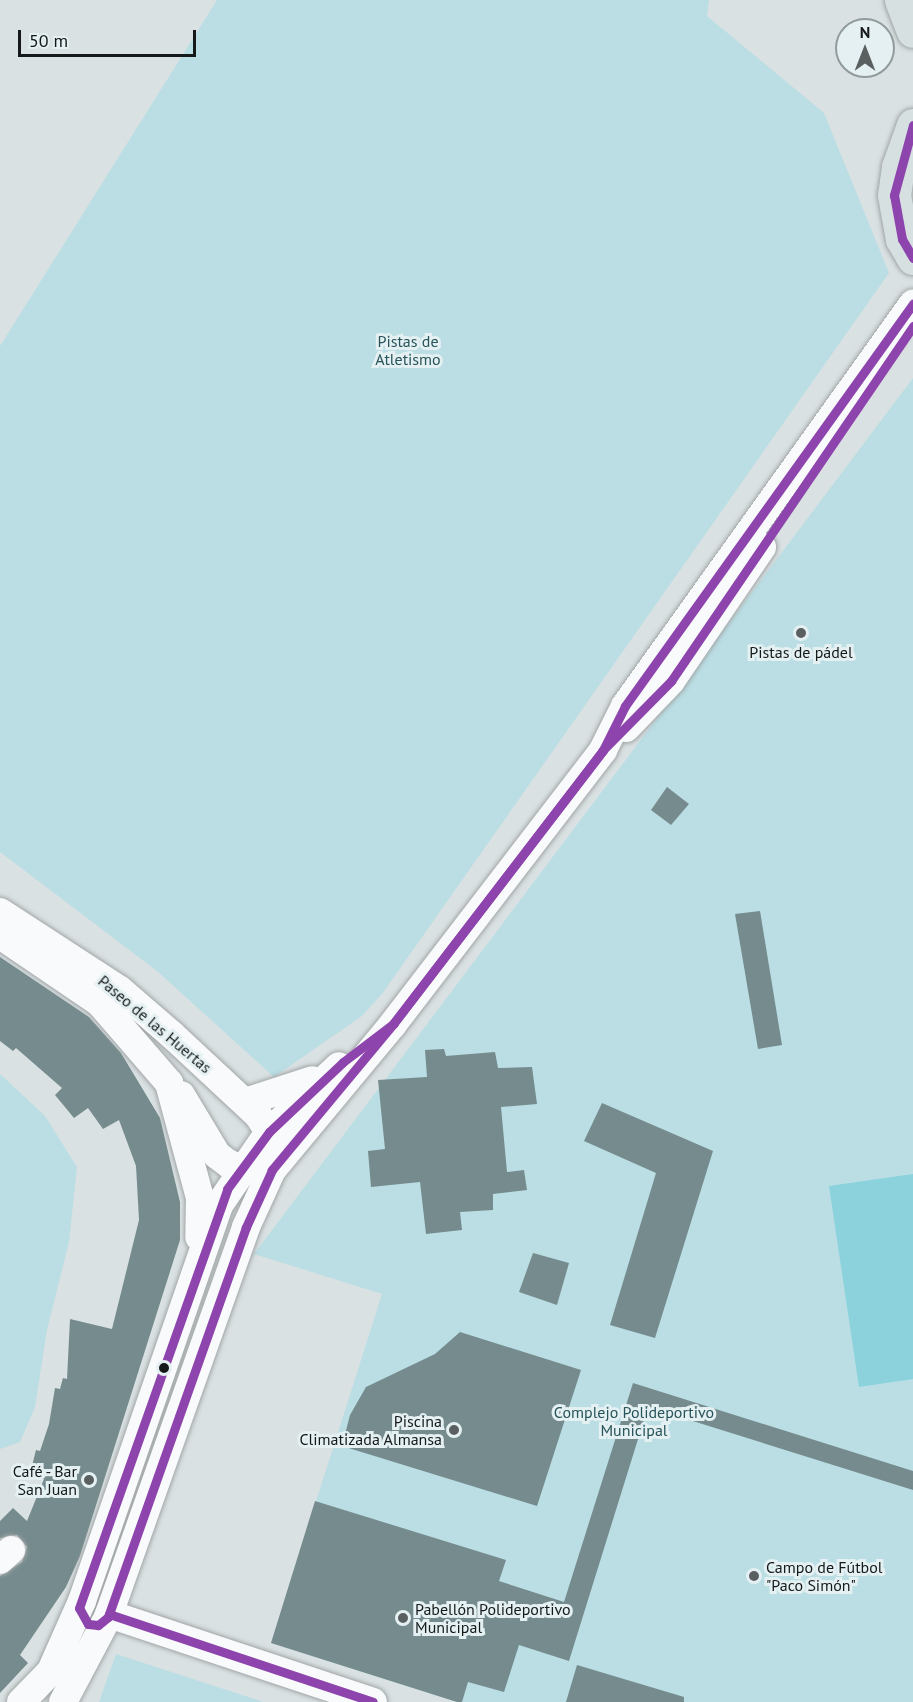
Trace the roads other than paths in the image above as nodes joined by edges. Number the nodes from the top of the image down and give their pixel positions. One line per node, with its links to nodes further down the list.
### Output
1 (901, 0): 2 (main road)
2 (913, 31)
3 (913, 125): 4 (main road)
4 (913, 258)
5 (913, 304): 7 (street)
6 (913, 326): 7 (street)
7 (603, 750): 10 (street)
8 (0, 912): 13 (street, Paseo de las Huertas)
9 (0, 935): 12 (street, Paseo de las Huertas)
10 (393, 1024): 11 (street); 14 (street)
11 (343, 1062): 13 (street); 14 (street)
12 (169, 1083): 14 (street, Paseo de las Huertas); 15 (street, Paseo de las Huertas)
13 (245, 1102): 14 (street, Paseo de las Huertas)
14 (258, 1156): 15 (street); 17 (street)
15 (196, 1266): 16 (street)
16 (80, 1605): 17 (street); 18 (street)
17 (108, 1617): 21 (street); 22 (street)
18 (51, 1671): 19 (street); 20 (street)
19 (21, 1702)
20 (37, 1702)
21 (63, 1702)
22 (374, 1702)

